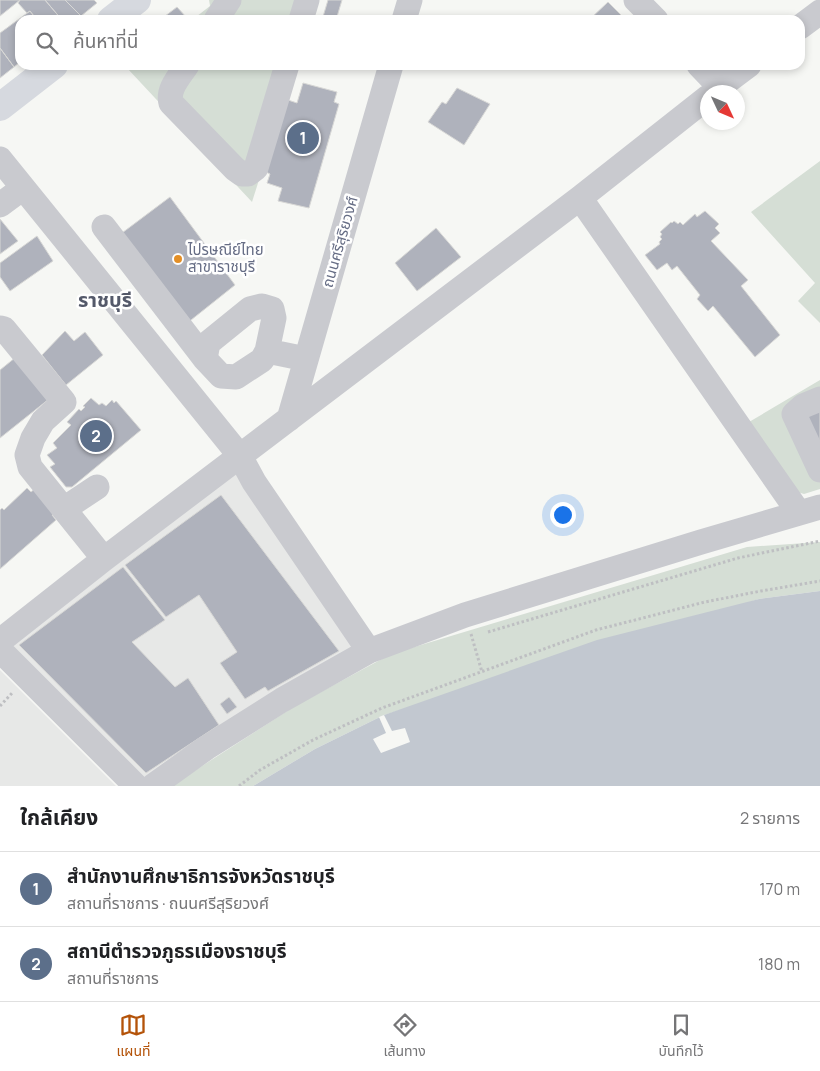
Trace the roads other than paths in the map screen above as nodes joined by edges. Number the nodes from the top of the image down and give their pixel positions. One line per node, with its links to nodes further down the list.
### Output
1 (137, 0): 7 (main road)
2 (228, 0): 8 (street)
3 (307, 0): 9 (street)
4 (410, 0): 10 (street)
5 (636, 0): 11 (street)
6 (820, 12): 12 (street)
7 (118, 15)
8 (219, 15)
9 (302, 15)
10 (406, 15)
11 (651, 15)
12 (805, 23)
13 (48, 70): 22 (main road)
14 (184, 70): 15 (street)
15 (285, 70)
16 (390, 70): 31 (street, ถนนศรีสุริยวงศ์)
17 (702, 70): 19 (street)
18 (743, 70): 20 (street)
19 (710, 85)
20 (723, 85)
21 (700, 103): 25 (street)
22 (0, 107)
23 (0, 159): 24 (street)
24 (23, 188): 26 (street); 34 (street)
25 (580, 198): 33 (street); 38 (street)
26 (0, 205)
27 (104, 227): 30 (street)
28 (0, 328): 37 (street)
29 (267, 351): 30 (street); 30 (street); 31 (street)
30 (205, 358)
31 (306, 359): 33 (street, ถนนศรีสุริยวงศ์)
32 (820, 399): 35 (street)
33 (289, 419): 34 (street)
34 (240, 456): 39 (street); 42 (street)
35 (820, 470)
36 (97, 487): 37 (street)
37 (64, 509): 39 (street)
38 (809, 510): 42 (street)
39 (104, 559): 40 (street)
40 (0, 641)
41 (0, 650): 43 (street)
42 (369, 652): 44 (street)
43 (136, 786)
44 (153, 786)

